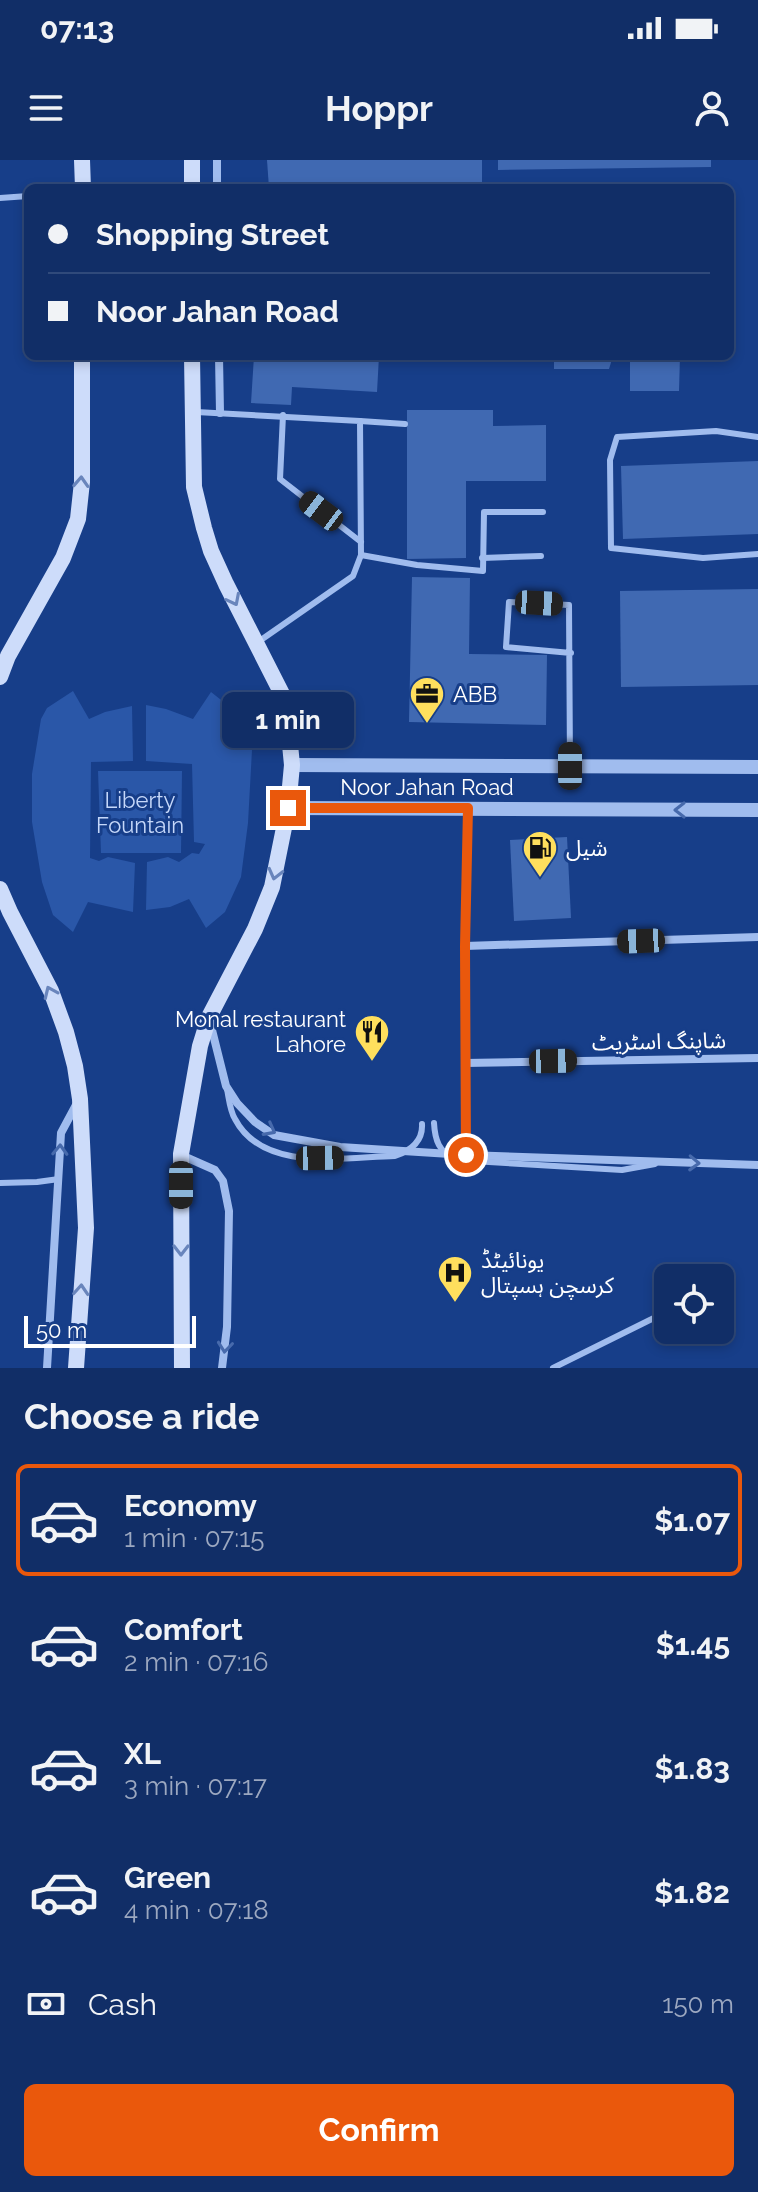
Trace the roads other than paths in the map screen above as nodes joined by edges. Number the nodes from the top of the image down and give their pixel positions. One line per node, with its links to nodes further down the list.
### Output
1 (82, 160): 4 (main road)
2 (192, 160): 5 (main road)
3 (217, 160): 6 (street)
4 (83, 184)
5 (192, 184)
6 (217, 184)
7 (24, 196): 8 (lane)
8 (0, 198)
9 (82, 360): 26 (main road, one-way to 9)
10 (192, 360): 12 (main road)
11 (219, 360): 13 (street)
12 (192, 412): 13 (lane); 24 (main road, one-way to 24)
13 (220, 413): 14 (lane)
14 (283, 415): 15 (lane); 19 (lane)
15 (360, 421): 16 (lane); 19 (lane)
16 (405, 424)
17 (758, 437): 20 (lane)
18 (543, 512): 23 (lane)
19 (361, 542): 21 (lane)
20 (758, 554)
21 (361, 555): 23 (lane); 24 (lane)
22 (541, 556): 23 (lane)
23 (482, 558)
24 (256, 643): 27 (main road)
25 (571, 653): 25 (lane); 28 (lane)
26 (0, 677)
27 (292, 765): 28 (street, Noor Jahan Road); 30 (main road)
28 (570, 766): 29 (street, Noor Jahan Road)
29 (758, 767)
30 (288, 808): 31 (street, Noor Jahan Road); 36 (main road, one-way to 36)
31 (468, 808): 32 (street, Noor Jahan Road, one-way to 31); 35 (street)
32 (758, 810)
33 (0, 889): 40 (main road, one-way to 33)
34 (758, 937): 35 (street)
35 (465, 946): 38 (street)
36 (206, 1026): 39 (street); 43 (main road)
37 (758, 1058): 38 (street, شاپنگ اسٹریٹ)
38 (465, 1063): 44 (street)
39 (226, 1086): 42 (lane); 44 (street, one-way to 44)
40 (80, 1099): 47 (street, one-way to 40); 51 (main road, one-way to 40)
41 (434, 1123): 45 (lane)
42 (422, 1124)
43 (181, 1154): 52 (main road, one-way to 52); 53 (street, one-way to 53)
44 (466, 1155): 45 (street)
45 (667, 1162): 46 (street, one-way to 46)
46 (758, 1165)
47 (59, 1179): 48 (lane); 50 (street)
48 (0, 1183)
49 (654, 1318): 54 (lane)
50 (47, 1368)
51 (76, 1368)
52 (182, 1368)
53 (222, 1368)
54 (553, 1368)

